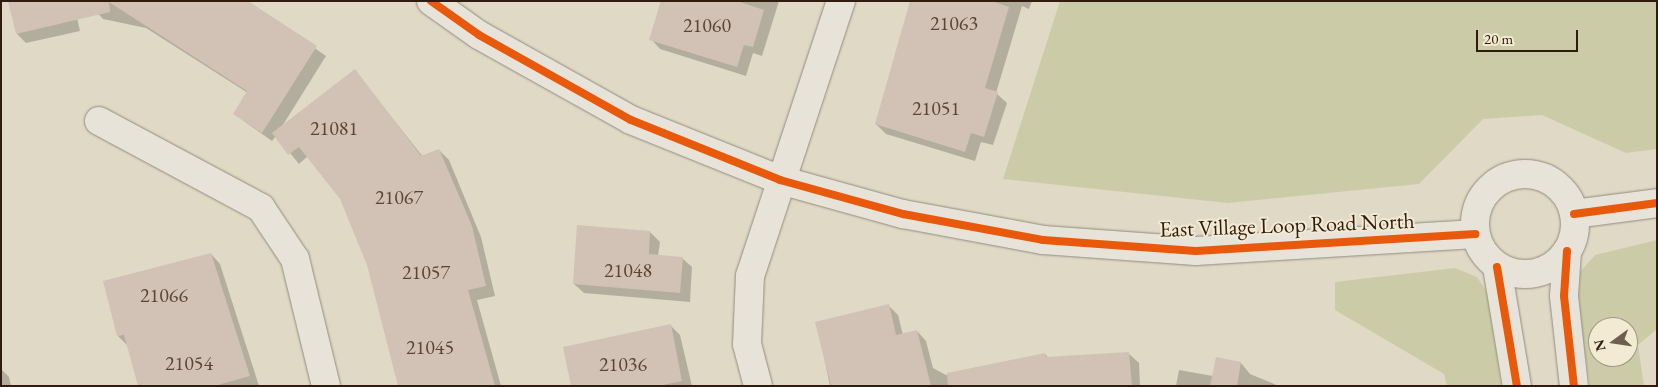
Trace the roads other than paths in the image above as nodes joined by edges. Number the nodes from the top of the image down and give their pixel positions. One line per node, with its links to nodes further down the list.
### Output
1 (431, 1): 4 (street, East Village Loop Road North)
2 (841, 1): 4 (street)
3 (99, 121): 10 (street)
4 (780, 180): 7 (street, East Village Loop Road North); 11 (street)
5 (1657, 203): 6 (street)
6 (1574, 214): 7 (street); 8 (street)
7 (1475, 234): 9 (street)
8 (1567, 251): 9 (street); 13 (street)
9 (1497, 267): 12 (street)
10 (326, 386)
11 (758, 386)
12 (1517, 386)
13 (1574, 386)

